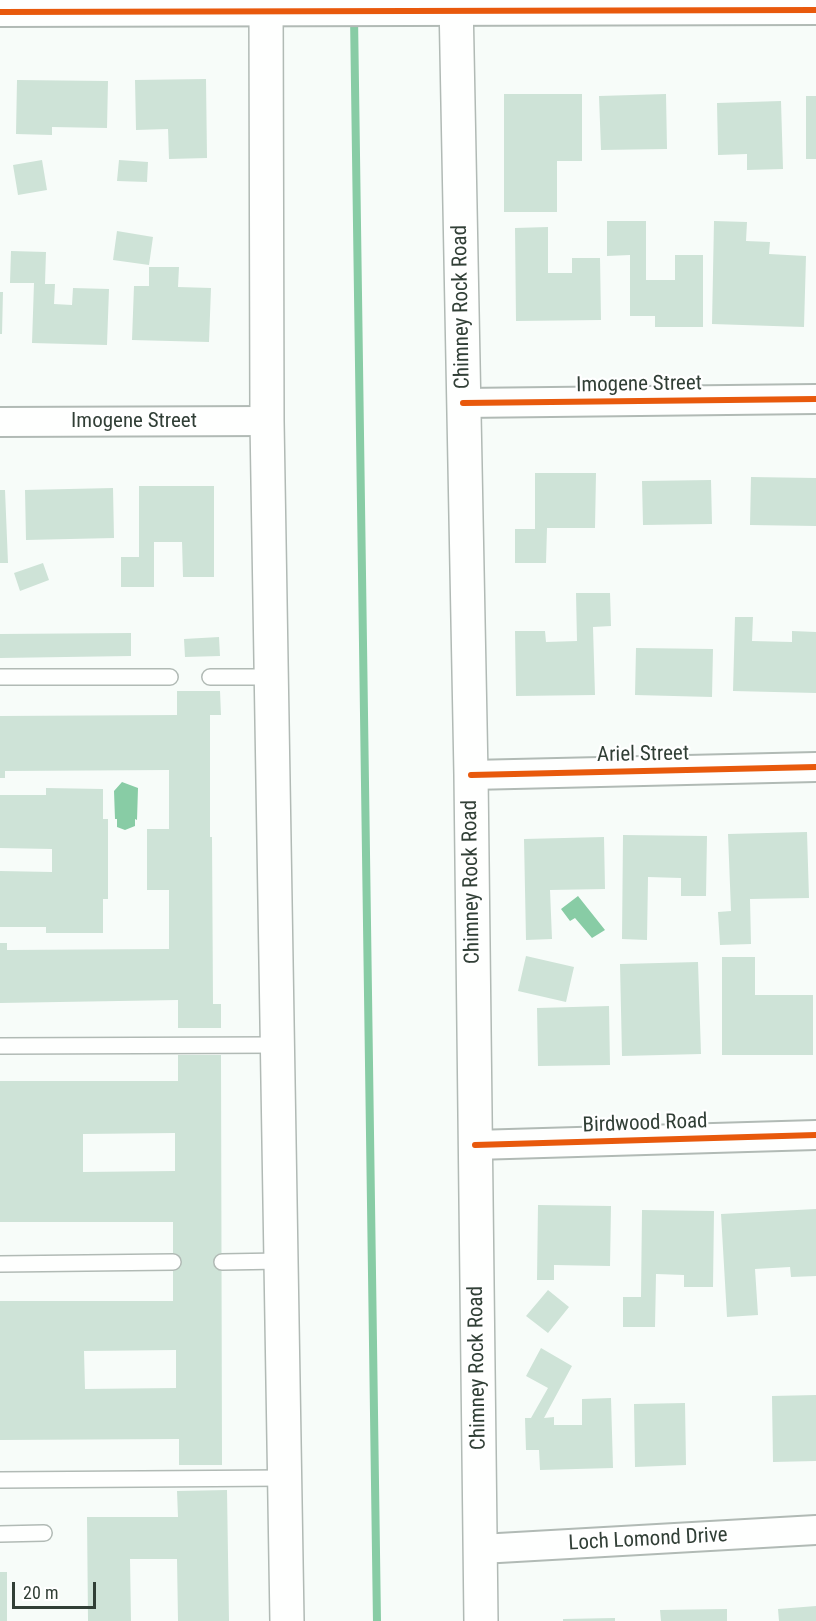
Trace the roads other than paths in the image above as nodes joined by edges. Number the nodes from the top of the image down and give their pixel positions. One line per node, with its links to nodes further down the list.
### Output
1 (456, 5): 2 (street); 3 (street); 6 (main road, Chimney Rock Road)
2 (266, 6): 4 (street); 7 (main road)
3 (816, 10)
4 (0, 12)
5 (816, 399): 6 (street, Imogene Street)
6 (463, 403): 14 (main road, Chimney Rock Road)
7 (267, 421): 8 (street, Imogene Street); 12 (main road)
8 (0, 422)
9 (0, 677): 10 (lane)
10 (170, 677)
11 (210, 677): 12 (lane)
12 (271, 677): 15 (main road)
13 (816, 767): 14 (street, Ariel Street)
14 (471, 775): 18 (main road, Chimney Rock Road)
15 (277, 1045): 16 (lane); 19 (main road)
16 (0, 1046)
17 (816, 1134): 18 (street, Birdwood Road)
18 (475, 1145): 28 (main road, Chimney Rock Road)
19 (281, 1260): 21 (lane); 23 (main road)
20 (173, 1262): 22 (lane)
21 (222, 1262)
22 (0, 1264)
23 (284, 1478): 24 (lane); 29 (main road)
24 (0, 1480)
25 (816, 1530): 28 (street, Loch Lomond Drive)
26 (44, 1533): 27 (lane)
27 (0, 1534)
28 (481, 1549): 30 (main road, Chimney Rock Road)
29 (286, 1621)
30 (481, 1621)

